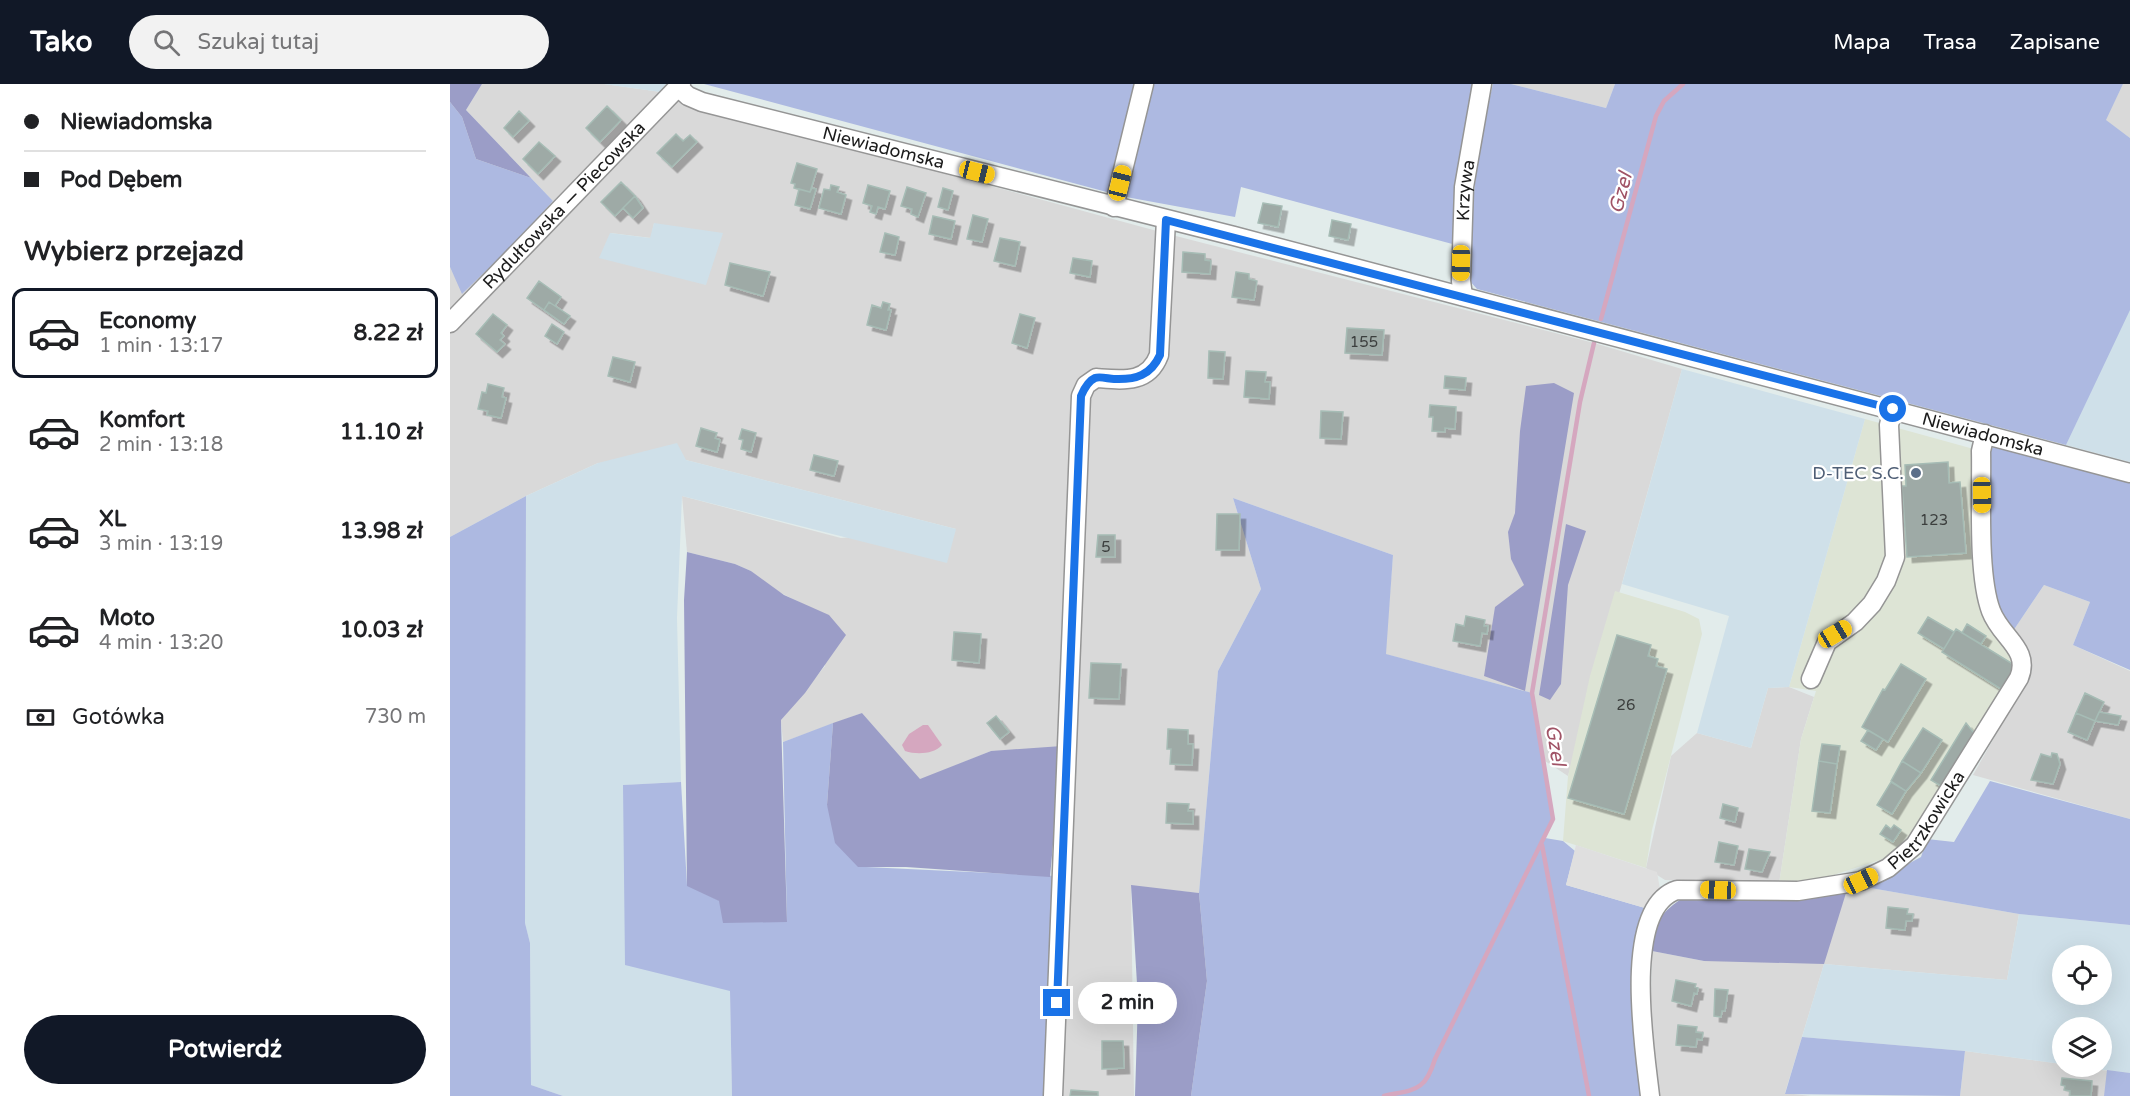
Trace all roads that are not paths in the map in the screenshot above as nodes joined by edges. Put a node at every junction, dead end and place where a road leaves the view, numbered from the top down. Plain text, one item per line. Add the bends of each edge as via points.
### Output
1 (1144, 84) edge
2 (1482, 84) edge
3 (680, 86) edge
4 (1114, 207) junction
5 (1166, 220) junction
6 (1463, 296) junction
7 (450, 323) edge
8 (1893, 409) junction
9 (1985, 434) junction
10 (2130, 473) edge
11 (1811, 679) dead end
12 (1053, 1096) edge
13 (1650, 1096) edge

1 - 4 street
2 - 6 street, Krzywa via 1464,187
3 - 4 street, Niewiadomska via 688,96 702,102
3 - 7 street, Rydułtowska — Piecowska
4 - 5 street, Niewiadomska
5 - 6 street, Niewiadomska
5 - 12 street via 1160,355 1154,368 1143,375 1117,380 1096,378 1086,385 1081,396
6 - 8 street, Niewiadomska
8 - 9 street, Niewiadomska
8 - 11 street via 1889,426 1895,557 1892,567 1872,604 1827,642
9 - 10 street, Niewiadomska
9 - 13 street, Pietrzkowicka via 1981,451 1984,582 1995,620 2024,661 2019,678 1915,845 1888,868 1861,881 1833,886 1757,892 1677,890 1659,901 1649,917 1643,949 1640,1004

